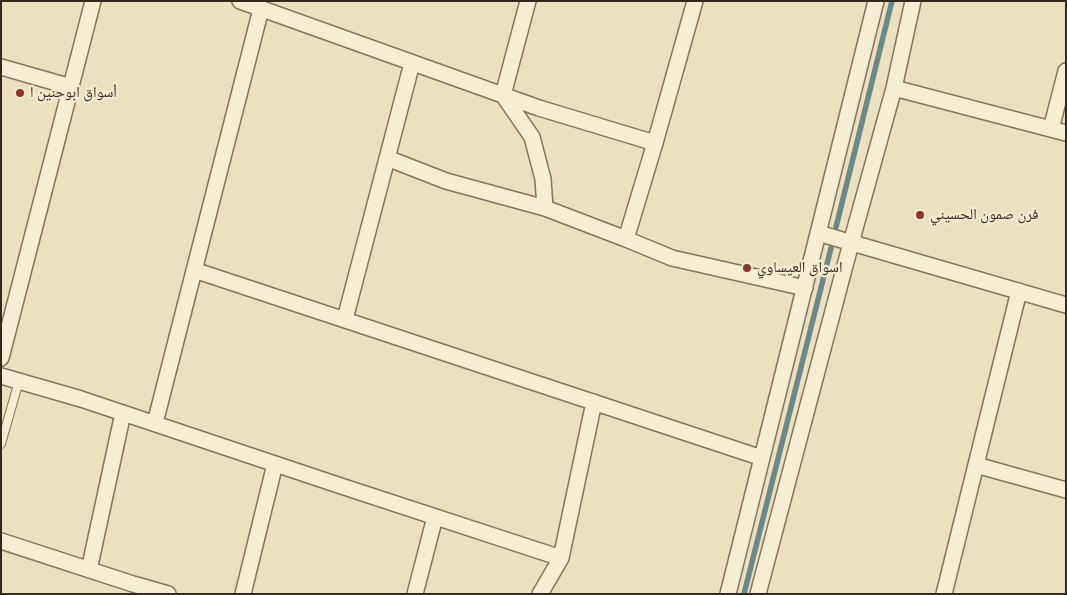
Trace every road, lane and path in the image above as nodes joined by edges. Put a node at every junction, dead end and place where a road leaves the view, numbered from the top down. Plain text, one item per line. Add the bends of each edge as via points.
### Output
1 (93, 1) edge
2 (240, 1) edge
3 (528, 1) edge
4 (696, 1) edge
5 (876, 1) edge
6 (914, 1) edge
7 (261, 8) junction
8 (412, 63) junction
9 (1, 67) edge
10 (1066, 71) edge
11 (71, 87) junction
12 (894, 88) junction
13 (503, 96) junction
14 (1051, 129) junction
15 (1066, 133) edge
16 (655, 143) junction
17 (387, 158) junction
18 (545, 208) junction
19 (818, 233) junction
20 (626, 238) junction
21 (851, 243) junction
22 (194, 270) junction
23 (804, 288) junction
24 (1019, 291) junction
25 (1066, 305) edge
26 (344, 319) junction
27 (1, 358) edge
28 (1, 376) edge
29 (19, 381) junction
30 (594, 402) junction
31 (124, 413) junction
32 (155, 424) junction
33 (1, 444) edge
34 (762, 458) junction
35 (275, 464) junction
36 (976, 465) junction
37 (1066, 490) edge
38 (435, 517) junction
39 (1, 541) edge
40 (561, 558) junction
41 (89, 570) junction
42 (168, 594) edge
43 (243, 594) edge
44 (415, 594) edge
45 (540, 594) edge
46 (728, 594) edge
47 (758, 594) edge
48 (944, 594) edge

1 - 11 street
2 - 7 street
3 - 13 street
4 - 16 street
5 - 19 street
6 - 12 street
7 - 8 street
7 - 22 street
8 - 13 street
8 - 17 street
9 - 11 street
10 - 14 street
11 - 27 street
12 - 14 street
12 - 21 street
13 - 16 street
13 - 18 street via 532,137 543,178
14 - 15 street
16 - 20 street
17 - 18 street via 446,181
17 - 26 street
18 - 20 street
19 - 21 street
19 - 23 street
20 - 23 street via 672,258
21 - 24 street
21 - 47 street
22 - 26 street
22 - 32 street
23 - 34 street
24 - 25 street
24 - 36 street
26 - 30 street
28 - 29 street
29 - 31 street
29 - 33 lane
30 - 34 street
30 - 40 street
31 - 32 street
31 - 41 street
32 - 35 street
34 - 46 street
35 - 38 street
35 - 43 street
36 - 37 street
36 - 48 street
38 - 40 street
38 - 44 street
39 - 41 street
40 - 45 street
41 - 42 street

